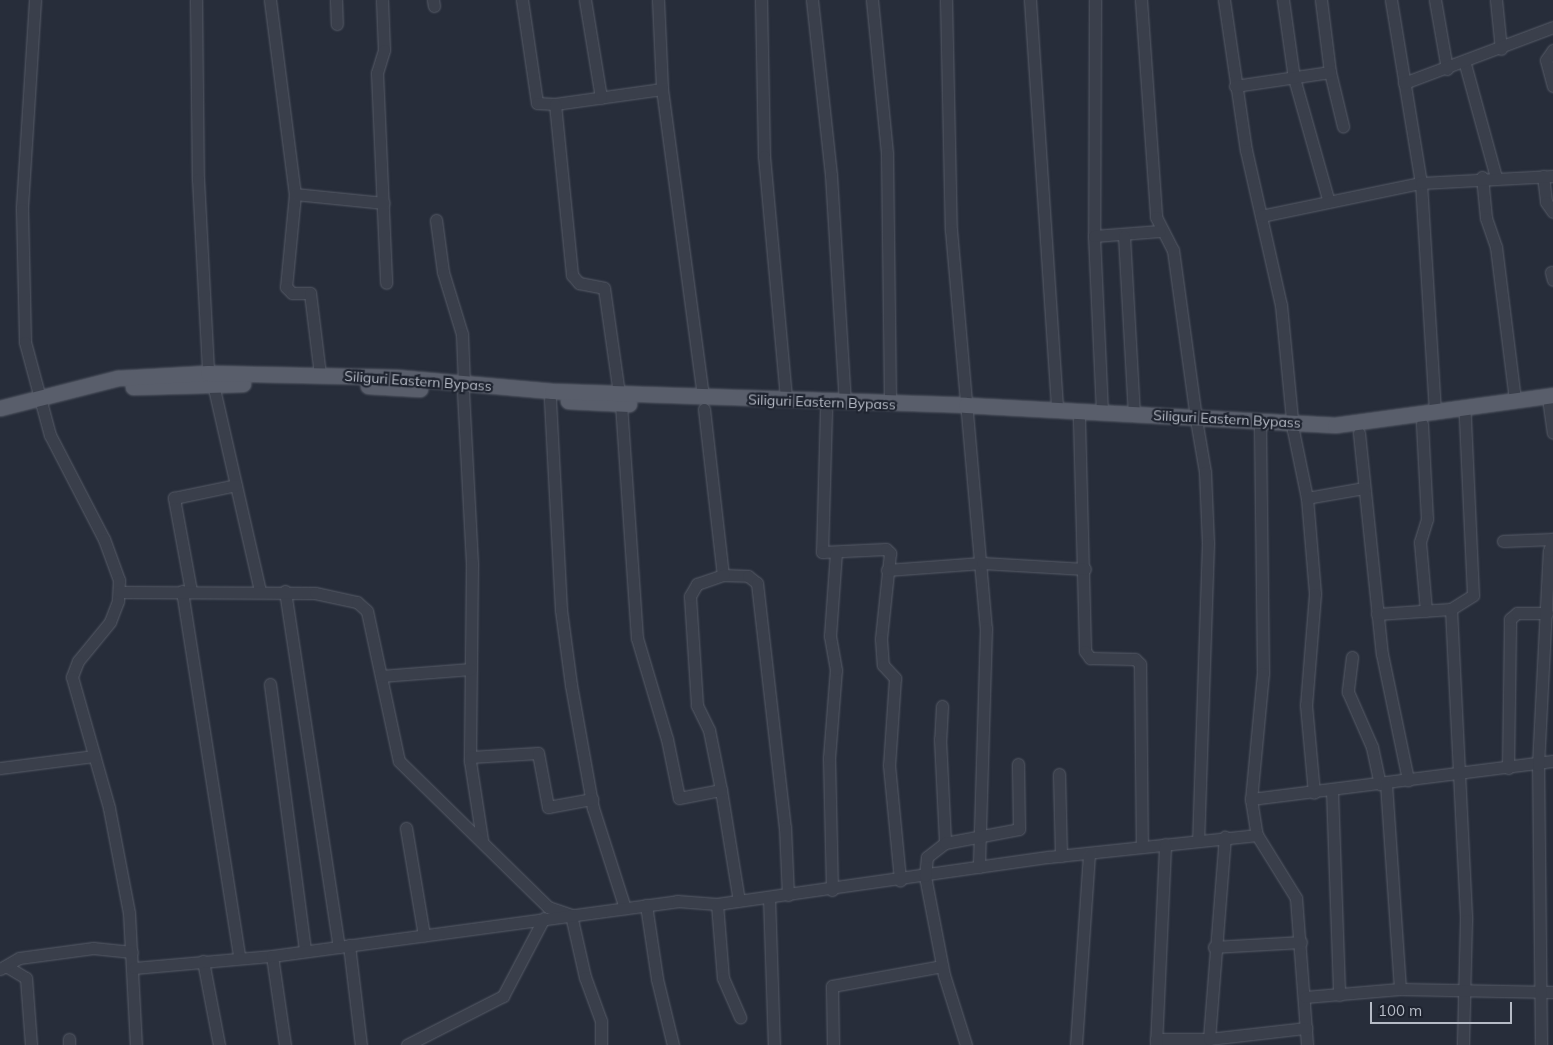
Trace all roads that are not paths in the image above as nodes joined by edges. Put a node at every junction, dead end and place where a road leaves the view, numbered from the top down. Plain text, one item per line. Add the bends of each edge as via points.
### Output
1 (35, 0) edge
2 (196, 0) edge
3 (270, 0) edge
4 (336, 0) edge
5 (382, 0) edge
6 (522, 0) edge
7 (585, 0) edge
8 (658, 0) edge
9 (761, 0) edge
10 (812, 0) edge
11 (872, 0) edge
12 (946, 0) edge
13 (1030, 0) edge
14 (1095, 0) edge
15 (1141, 0) edge
16 (1224, 0) edge
17 (1283, 0) edge
18 (1321, 0) edge
19 (1391, 0) edge
20 (1435, 0) edge
21 (1496, 0) edge
22 (338, 24) dead end
23 (1553, 27) edge
24 (1501, 49) junction
25 (1553, 50) edge
26 (1465, 64) junction
27 (1447, 69) junction
28 (1330, 72) junction
29 (1294, 78) junction
30 (1404, 83) junction
31 (1235, 86) junction
32 (1553, 86) edge
33 (662, 89) junction
34 (601, 98) junction
35 (555, 104) junction
36 (1343, 126) dead end
37 (1548, 176) edge
38 (1482, 177) junction
39 (1496, 177) junction
40 (1421, 183) junction
41 (295, 194) junction
42 (1328, 199) junction
43 (384, 203) junction
44 (1553, 212) edge
45 (1261, 216) junction
46 (436, 220) dead end
47 (1160, 231) junction
48 (1094, 236) junction
49 (1124, 236) junction
50 (386, 283) dead end
51 (320, 375) junction
52 (211, 378) junction
53 (463, 388) junction
54 (620, 398) junction
55 (550, 400) junction
56 (786, 400) junction
57 (1515, 400) junction
58 (40, 401) junction
59 (845, 402) junction
60 (1552, 402) edge
61 (704, 404) junction
62 (890, 404) junction
63 (0, 408) edge
64 (966, 410) junction
65 (1058, 410) junction
66 (826, 411) junction
67 (1435, 412) junction
68 (1102, 413) junction
69 (1134, 414) junction
70 (1465, 416) junction
71 (1080, 420) junction
72 (1197, 421) junction
73 (1422, 424) junction
74 (1292, 426) junction
75 (1260, 428) junction
76 (1359, 433) junction
77 (1553, 433) edge
78 (236, 485) junction
79 (1364, 488) junction
80 (1307, 498) junction
81 (1553, 539) edge
82 (1502, 541) dead end
83 (836, 553) junction
84 (982, 563) junction
85 (1085, 569) junction
86 (887, 570) junction
87 (723, 575) junction
88 (1551, 578) edge
89 (187, 591) junction
90 (260, 591) junction
91 (285, 591) junction
92 (119, 592) junction
93 (1451, 610) junction
94 (1426, 611) junction
95 (1547, 613) junction
96 (1377, 614) junction
97 (1352, 657) dead end
98 (471, 669) junction
99 (381, 676) junction
100 (270, 684) dead end
101 (942, 706) dead end
102 (94, 756) junction
103 (470, 757) junction
104 (1553, 761) edge
105 (1018, 764) dead end
106 (1538, 764) junction
107 (0, 768) edge
108 (1508, 768) junction
109 (1457, 772) junction
110 (1059, 774) dead end
111 (1408, 780) junction
112 (1383, 784) junction
113 (721, 790) junction
114 (1332, 790) junction
115 (1314, 792) junction
116 (592, 799) junction
117 (1251, 799) junction
118 (406, 828) dead end
119 (1257, 835) junction
120 (1225, 837) junction
121 (980, 838) junction
122 (482, 839) junction
123 (1198, 840) junction
124 (945, 843) junction
125 (1165, 844) junction
126 (1142, 846) junction
127 (1089, 852) junction
128 (1061, 856) junction
129 (979, 867) junction
130 (926, 876) junction
131 (900, 880) junction
132 (832, 890) junction
133 (788, 895) junction
134 (769, 898) junction
135 (739, 901) junction
136 (717, 904) junction
137 (646, 905) junction
138 (625, 908) junction
139 (571, 915) junction
140 (544, 918) junction
141 (424, 935) junction
142 (1301, 942) junction
143 (344, 946) junction
144 (1214, 947) junction
145 (305, 951) junction
146 (132, 952) junction
147 (272, 956) junction
148 (239, 957) junction
149 (203, 961) junction
150 (942, 966) junction
151 (3, 967) edge
152 (134, 968) junction
153 (1465, 987) junction
154 (1400, 989) junction
155 (1541, 992) junction
156 (1553, 992) edge
157 (1339, 995) junction
158 (1304, 997) junction
159 (740, 1017) dead end
160 (1306, 1028) junction
161 (1209, 1039) junction
162 (1156, 1042) edge
163 (31, 1045) edge
164 (136, 1045) edge
165 (219, 1045) edge
166 (286, 1045) edge
167 (361, 1045) edge
168 (407, 1045) edge
169 (601, 1045) edge
170 (673, 1045) edge
171 (774, 1045) edge
172 (834, 1045) edge
173 (966, 1045) edge
174 (1076, 1045) edge
175 (1307, 1045) edge
176 (1463, 1045) edge
177 (1541, 1045) edge

1 - 58 street via 22,209 23,307 27,356
2 - 52 street via 198,179
3 - 41 street
4 - 22 street
5 - 43 street via 384,50 377,73
6 - 35 street via 535,99
7 - 34 street
8 - 33 street
9 - 56 street via 764,156
10 - 59 street via 830,175
11 - 62 street via 887,154
12 - 64 street via 951,230
13 - 65 street
14 - 48 street
15 - 47 street
16 - 31 street
17 - 29 street
18 - 28 street
19 - 30 street
20 - 27 street
21 - 24 street
23 - 24 street
24 - 26 street
25 - 32 street via 1546,60
26 - 27 street
26 - 39 street
27 - 30 street
28 - 29 street
28 - 36 street
29 - 31 street
29 - 42 street
30 - 40 street
31 - 45 street
33 - 34 street
33 - 61 street via 677,178
34 - 35 street
35 - 54 street via 572,275 579,284 604,288
37 - 39 street
37 - 44 street via 1546,202
38 - 39 street
38 - 40 street
38 - 57 street via 1486,218 1496,247
40 - 42 street
40 - 67 street
41 - 43 street
41 - 51 street via 286,287 292,294 310,294
42 - 45 street
43 - 50 street
45 - 74 street via 1281,305
46 - 53 street via 442,272 462,334
47 - 49 street
47 - 72 street via 1173,250
48 - 49 street
48 - 68 street
49 - 69 street
51 - 52 main road, Siliguri Eastern Bypass
51 - 53 main road, Siliguri Eastern Bypass
52 - 53 main road, Siliguri Eastern Bypass
52 - 58 main road, Siliguri Eastern Bypass via 92,388
52 - 78 street
53 - 54 main road, Siliguri Eastern Bypass
53 - 55 main road, Siliguri Eastern Bypass
53 - 98 street via 472,564
54 - 55 main road, Siliguri Eastern Bypass
54 - 61 main road, Siliguri Eastern Bypass
54 - 113 street via 636,638 667,739 679,798
55 - 116 street via 561,610
56 - 59 main road, Siliguri Eastern Bypass
56 - 61 main road, Siliguri Eastern Bypass
57 - 60 main road, Siliguri Eastern Bypass
57 - 67 main road, Siliguri Eastern Bypass
58 - 63 main road, Siliguri Eastern Bypass
58 - 92 street via 50,435 117,568
59 - 62 main road, Siliguri Eastern Bypass
60 - 70 main road, Siliguri Eastern Bypass
60 - 77 street
61 - 66 main road, Siliguri Eastern Bypass
61 - 87 street
62 - 64 main road, Siliguri Eastern Bypass
64 - 65 main road, Siliguri Eastern Bypass
64 - 66 main road, Siliguri Eastern Bypass
64 - 71 main road, Siliguri Eastern Bypass
64 - 84 street
65 - 68 main road, Siliguri Eastern Bypass
66 - 83 street via 821,548 826,554
67 - 74 main road, Siliguri Eastern Bypass via 1357,425
68 - 69 main road, Siliguri Eastern Bypass
69 - 72 main road, Siliguri Eastern Bypass
70 - 73 main road, Siliguri Eastern Bypass
70 - 93 street via 1475,590 1470,599
71 - 72 main road, Siliguri Eastern Bypass
71 - 85 street
72 - 74 main road, Siliguri Eastern Bypass
72 - 75 main road, Siliguri Eastern Bypass
72 - 123 street via 1205,472 1208,544
73 - 76 main road, Siliguri Eastern Bypass
73 - 94 street via 1427,519 1420,542
74 - 75 main road, Siliguri Eastern Bypass
74 - 76 main road, Siliguri Eastern Bypass
74 - 80 street
75 - 117 street via 1263,673
76 - 79 street
78 - 89 street via 174,498
78 - 90 street
79 - 80 street
79 - 96 street
80 - 115 street via 1315,594 1306,705
81 - 82 street
81 - 88 street
83 - 86 street via 888,549
83 - 132 street via 830,636 836,670 829,758
84 - 85 street
84 - 86 street
84 - 121 street via 986,628
85 - 126 street via 1085,654 1140,664
86 - 131 street via 881,647 883,665 896,678 889,765
87 - 113 street via 697,584 690,596 697,705 709,730
87 - 133 street via 748,576 757,583 785,827
88 - 95 street
89 - 90 street
89 - 92 street
89 - 148 street
90 - 91 street
91 - 99 street via 357,602 367,611
91 - 143 street
92 - 102 street via 110,622 78,661 72,676
93 - 94 street
93 - 109 street
94 - 96 street
95 - 106 street
95 - 108 street via 1517,613 1510,619
96 - 111 street
97 - 112 street via 1348,692 1372,747
98 - 99 street
98 - 103 street
99 - 122 street via 399,761
100 - 145 street
101 - 124 street via 940,739
102 - 107 street
102 - 146 street via 127,904
103 - 116 street via 538,753 548,807
103 - 122 street
104 - 106 street
105 - 121 street via 1019,829
106 - 108 street
106 - 155 street
108 - 109 street
109 - 111 street
109 - 153 street
110 - 128 street
111 - 112 street
112 - 114 street
112 - 154 street
113 - 135 street
114 - 115 street
114 - 157 street
115 - 117 street
116 - 138 street
117 - 119 street
118 - 141 street
119 - 120 street
119 - 142 street via 1296,898
120 - 123 street
120 - 144 street
121 - 124 street
121 - 129 street
122 - 139 street via 548,907
123 - 125 street
124 - 130 street via 927,857
125 - 126 street
125 - 162 street
126 - 127 street
127 - 128 street
127 - 174 street
128 - 129 street
129 - 130 street
130 - 131 street
130 - 150 street
131 - 132 street
132 - 133 street
133 - 134 street
134 - 135 street
134 - 171 street
135 - 136 street
136 - 137 street via 677,900
136 - 159 street via 723,978
137 - 138 street
137 - 170 street via 657,979
138 - 139 street
139 - 140 street
139 - 169 street via 583,972 601,1021
140 - 141 street
140 - 168 street via 503,996
141 - 143 street
142 - 144 street
142 - 158 street
143 - 145 street
143 - 167 street
144 - 161 street
145 - 147 street
146 - 151 street via 93,948 19,958
146 - 152 street
147 - 148 street
147 - 166 street
148 - 149 street
149 - 152 street
149 - 165 street
150 - 172 street via 832,986
150 - 173 street
151 - 163 street via 26,978
152 - 164 street
153 - 154 street
153 - 155 street
153 - 176 street
154 - 157 street
155 - 156 street
155 - 177 street
157 - 158 street
158 - 160 street
160 - 161 street
160 - 175 street
161 - 162 street

